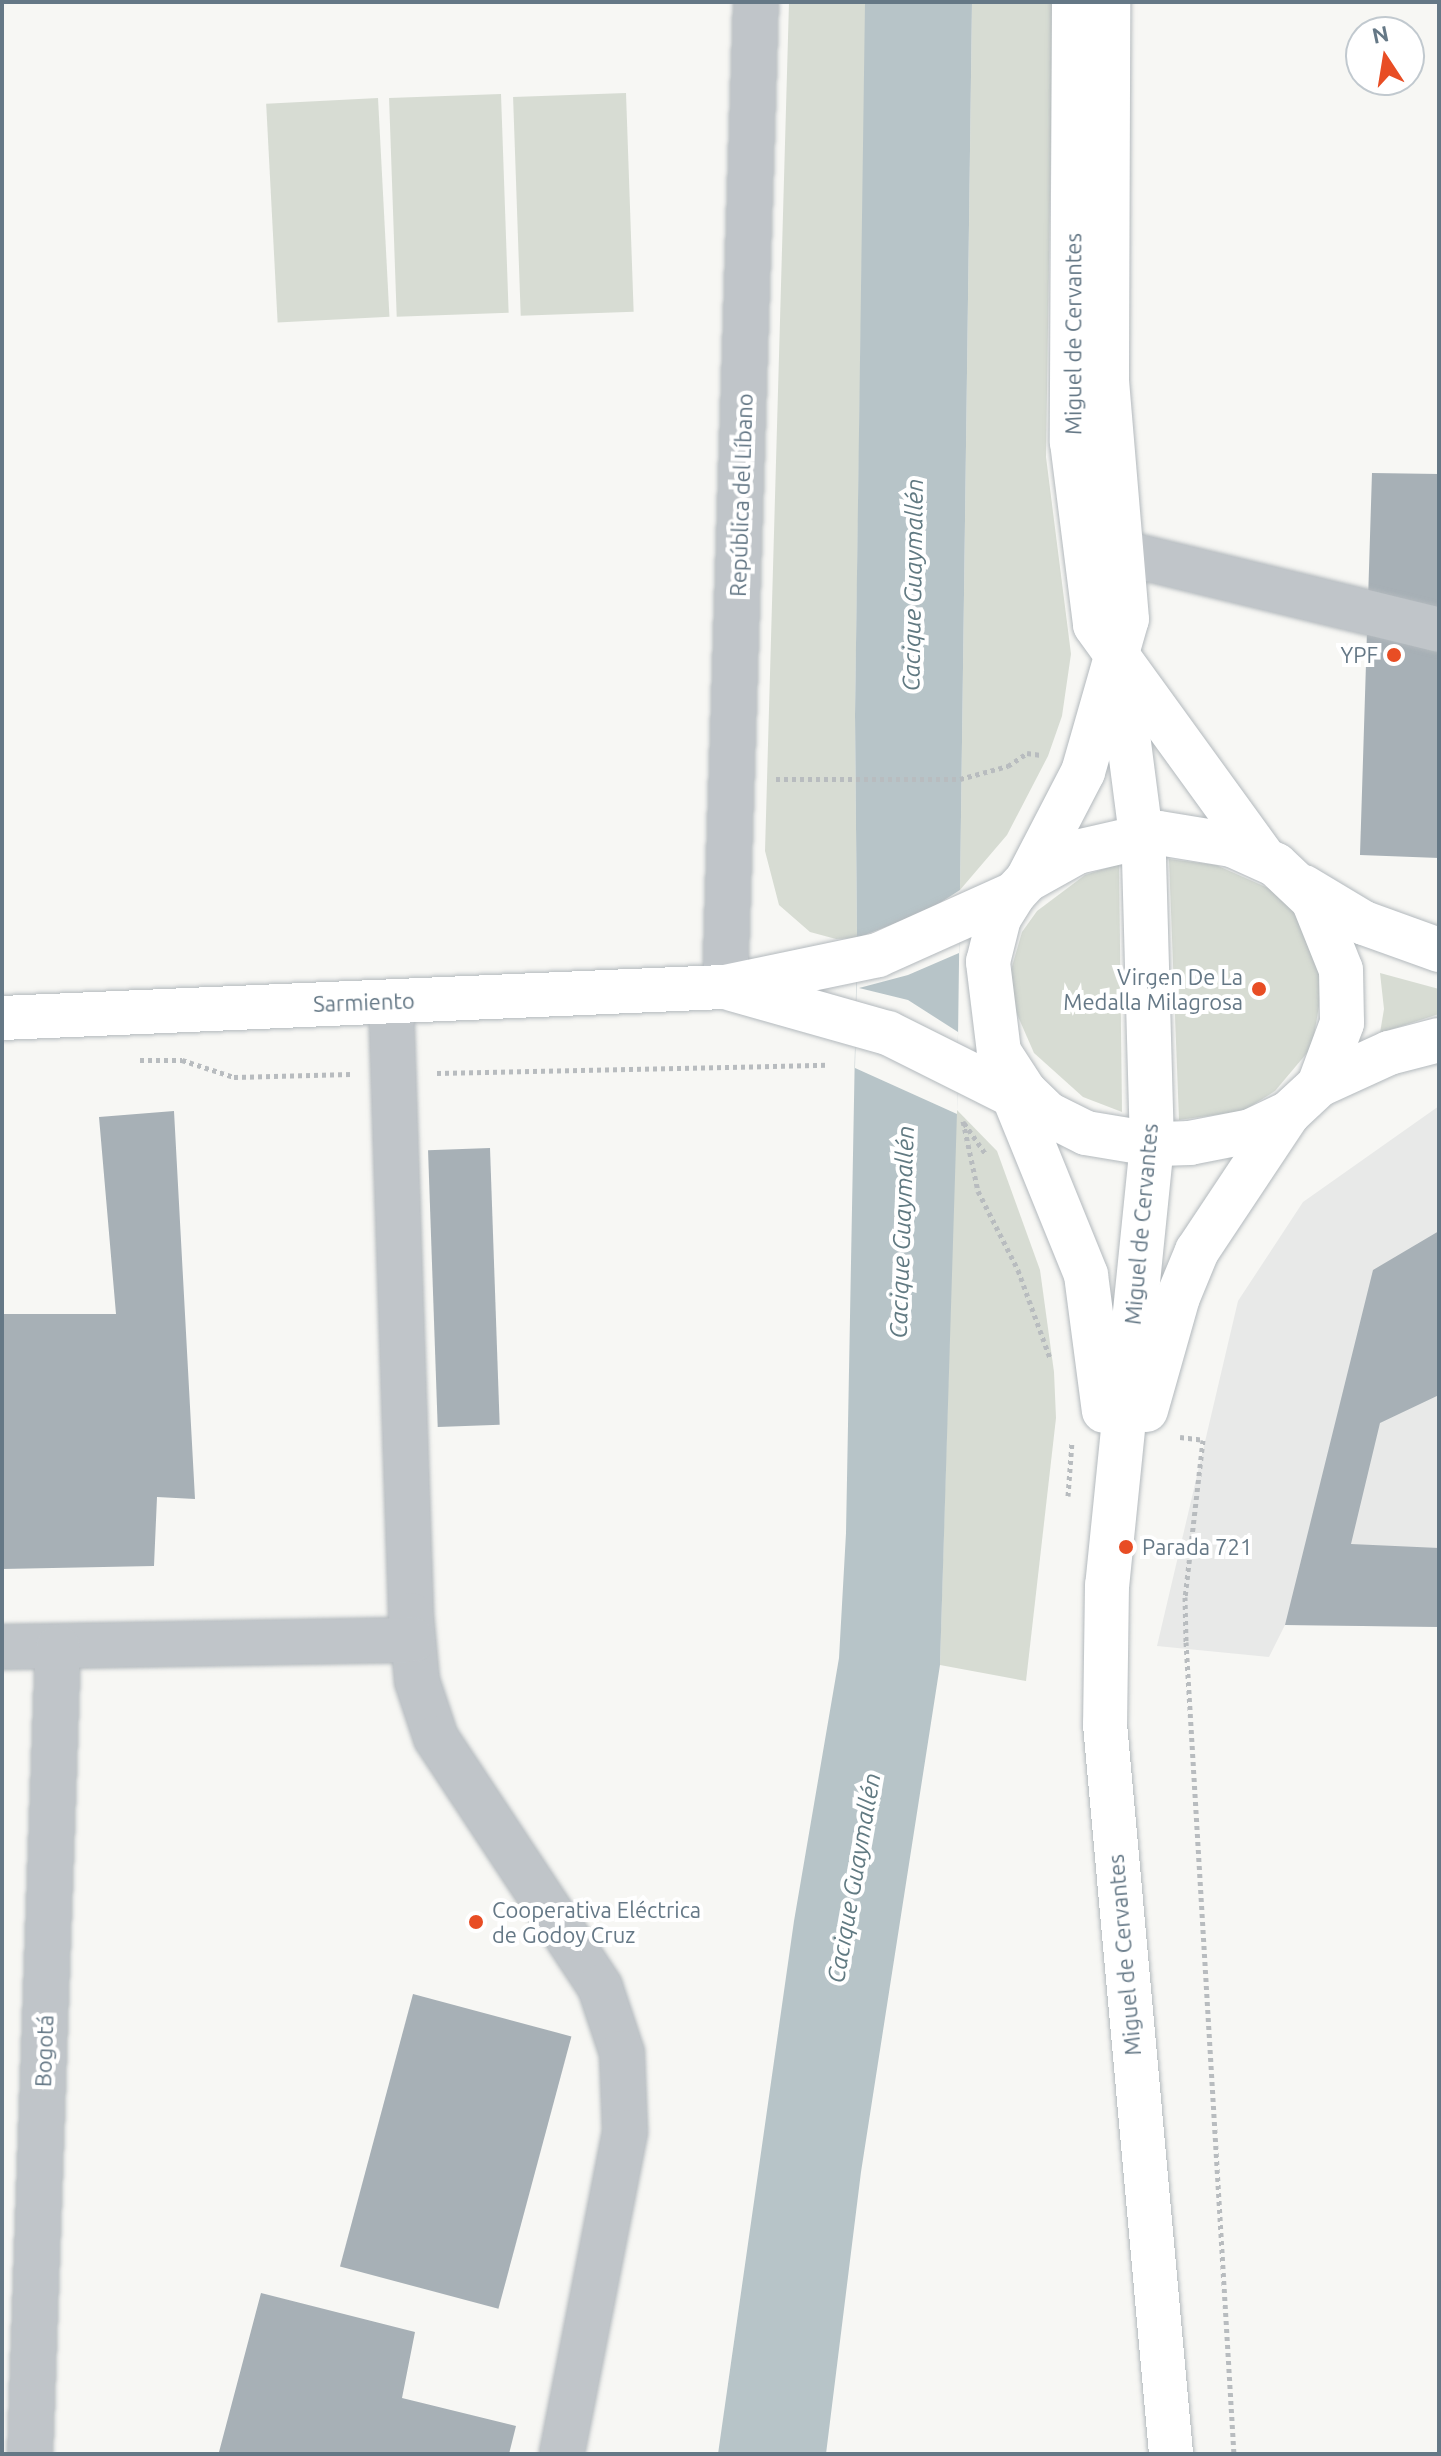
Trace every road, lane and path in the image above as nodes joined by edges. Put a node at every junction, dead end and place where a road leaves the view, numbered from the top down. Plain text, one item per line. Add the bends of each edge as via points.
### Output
1 (756, 2) edge
2 (1074, 2) edge
3 (1108, 2) edge
4 (1120, 552) junction
5 (1439, 630) edge
6 (1118, 658) junction
7 (1083, 772) junction
8 (776, 779) dead end
9 (1141, 835) junction
10 (1261, 854) junction
11 (1297, 882) junction
12 (1020, 887) junction
13 (1439, 950) edge
14 (725, 987) junction
15 (391, 1001) junction
16 (2, 1018) edge
17 (1439, 1040) edge
18 (139, 1060) dead end
19 (838, 1064) dead end
20 (394, 1073) junction
21 (969, 1083) junction
22 (1304, 1099) junction
23 (1030, 1114) junction
24 (962, 1120) junction
25 (1152, 1144) junction
26 (995, 1167) dead end
27 (1054, 1372) dead end
28 (1109, 1433) junction
29 (1067, 1503) dead end
30 (413, 1640) junction
31 (2, 1647) edge
32 (58, 1647) junction
33 (30, 2454) edge
34 (562, 2454) edge
35 (1171, 2454) edge
36 (1234, 2454) edge

1 - 14 street, República del Líbano
2 - 6 main road, Miguel de Cervantes via 1072,442 1095,625
3 - 4 main road, Miguel de Cervantes via 1107,379
4 - 5 street
4 - 6 main road, Miguel de Cervantes via 1127,619
6 - 7 main road, Miguel de Cervantes
6 - 9 main road, Miguel de Cervantes
6 - 10 main road, Miguel de Cervantes
7 - 8 path via 1027,753 1008,766 960,779
7 - 12 main road, Miguel de Cervantes
9 - 10 main road via 1183,835
9 - 12 main road via 1077,852
9 - 25 main road, Miguel de Cervantes
10 - 11 main road
11 - 13 main road via 1364,923
11 - 22 main road, Miguel de Cervantes via 1324,918 1341,970 1342,1023
12 - 14 main road, Sarmiento via 959,921 857,960
12 - 21 main road, Miguel de Cervantes via 999,918
14 - 15 main road, Sarmiento
14 - 21 main road, Sarmiento via 856,1024
15 - 16 main road, Sarmiento
15 - 20 street
17 - 22 main road via 1389,1053
18 - 20 path via 182,1060 234,1077
19 - 20 path
20 - 30 street
21 - 23 main road
21 - 24 path
22 - 25 main road via 1222,1138
22 - 28 main road, Miguel de Cervantes via 1228,1200
23 - 25 main road via 1086,1133
23 - 28 main road, Miguel de Cervantes via 1086,1275
24 - 26 path
24 - 27 path via 978,1191 1018,1270
25 - 28 main road, Miguel de Cervantes
28 - 29 path
28 - 35 main road, Miguel de Cervantes via 1105,1724
28 - 36 path via 1203,1440 1185,1612
30 - 32 street
30 - 34 street via 417,1681 436,1738 600,1987 622,2053 625,2132
31 - 32 street
32 - 33 street, Bogotá

